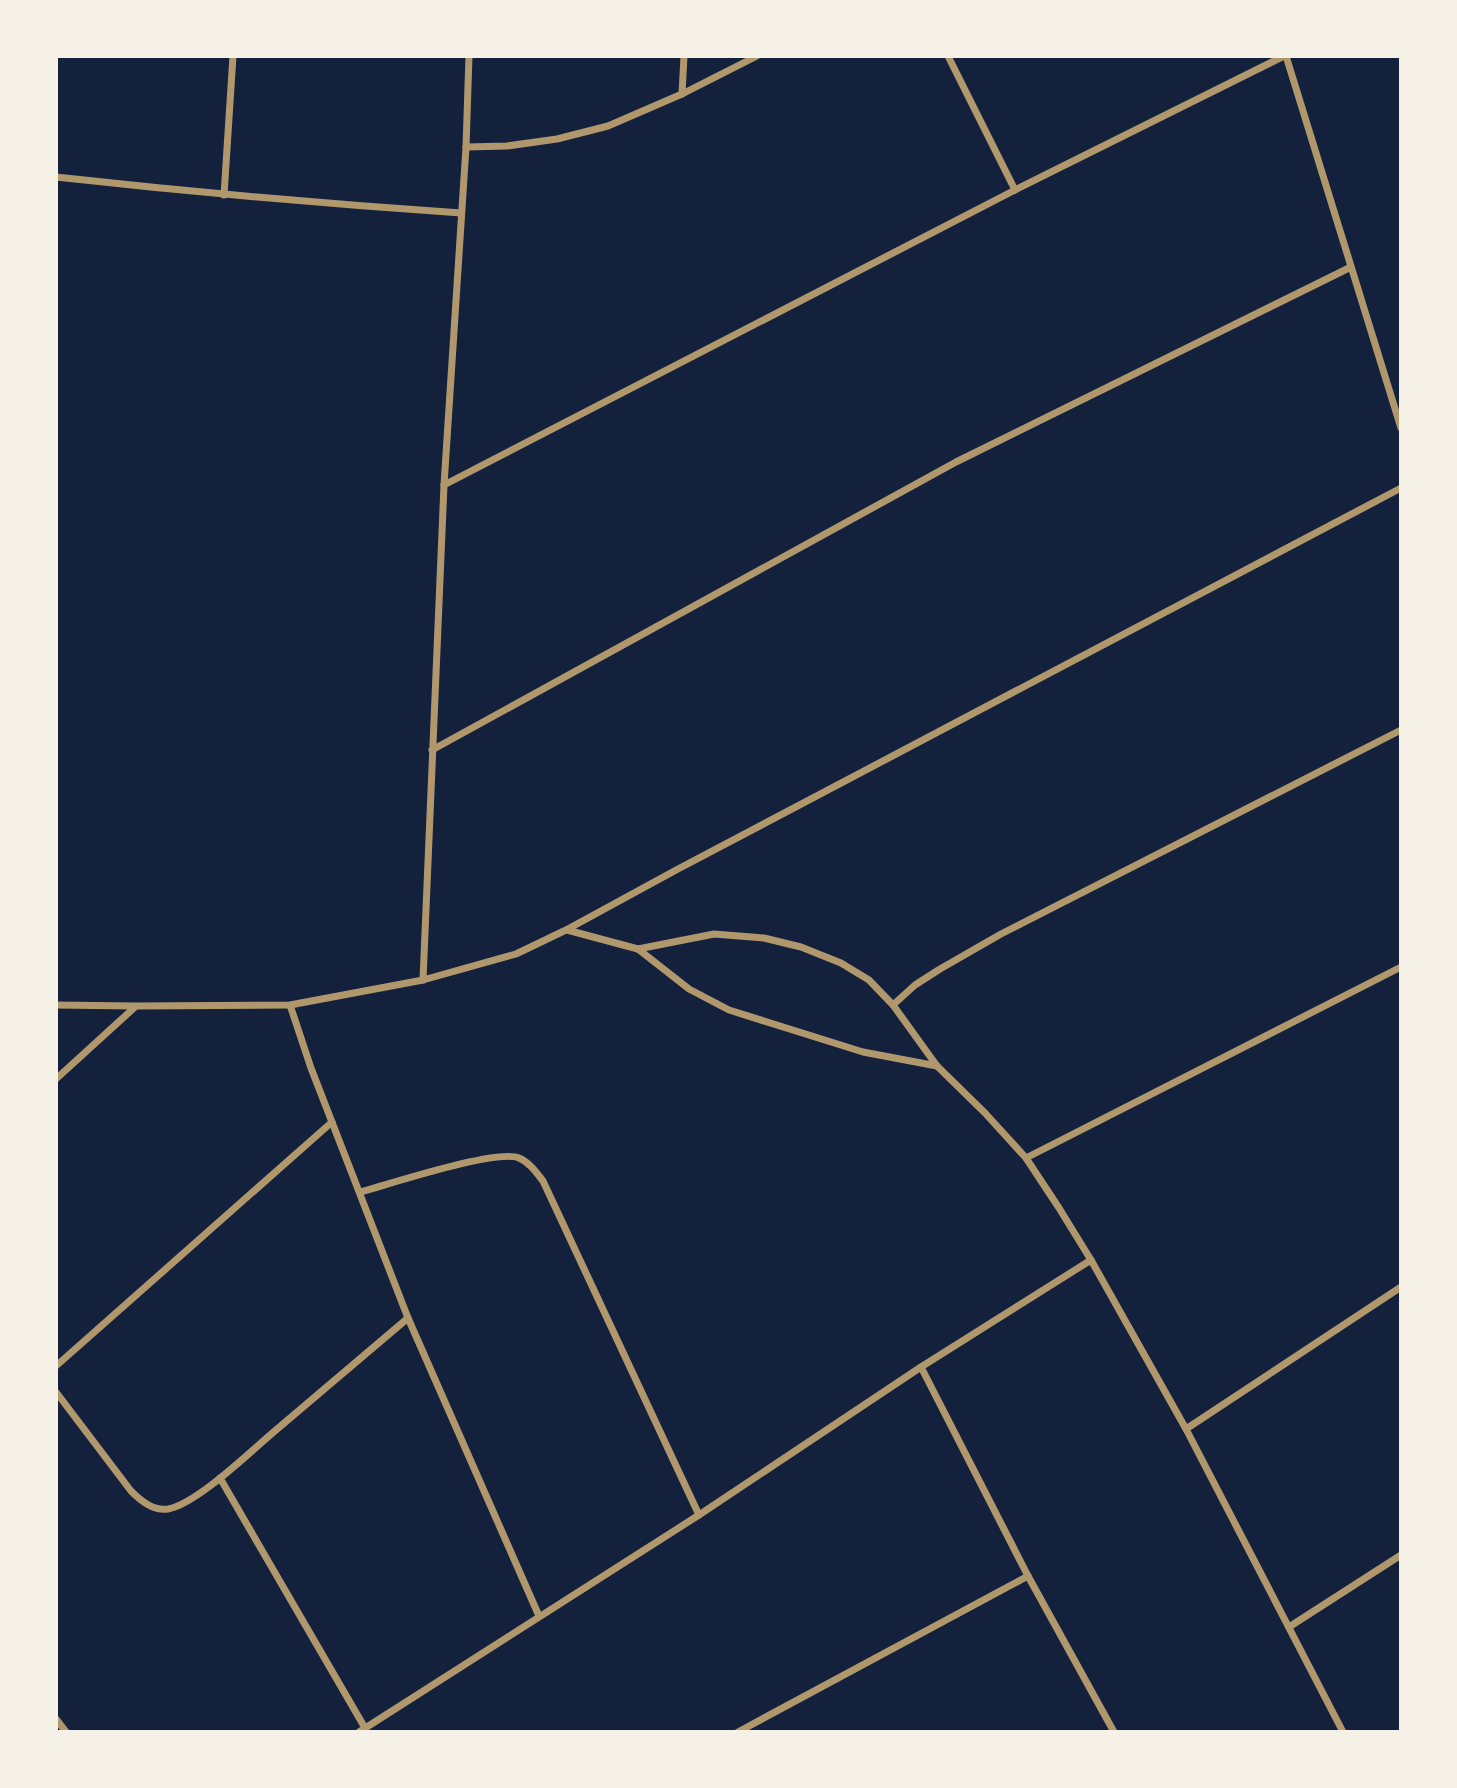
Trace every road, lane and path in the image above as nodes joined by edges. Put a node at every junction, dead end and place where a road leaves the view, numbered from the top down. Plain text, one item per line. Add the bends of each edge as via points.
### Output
1 (233, 56) edge
2 (469, 56) edge
3 (684, 56) edge
4 (757, 56) edge
5 (948, 56) edge
6 (1285, 56) edge
7 (682, 94) junction
8 (466, 147) junction
9 (56, 177) edge
10 (1015, 190) junction
11 (224, 195) junction
12 (461, 213) junction
13 (1351, 267) junction
14 (1401, 428) edge
15 (444, 485) junction
16 (1401, 488) edge
17 (1401, 730) edge
18 (432, 750) junction
19 (566, 930) junction
20 (638, 949) junction
21 (1401, 967) edge
22 (423, 980) junction
23 (56, 1005) edge
24 (290, 1005) junction
25 (893, 1005) junction
26 (135, 1006) junction
27 (937, 1066) junction
28 (56, 1080) edge
29 (332, 1122) junction
30 (1026, 1158) junction
31 (360, 1192) junction
32 (1091, 1261) junction
33 (1401, 1287) edge
34 (408, 1318) junction
35 (56, 1366) edge
36 (921, 1367) junction
37 (56, 1392) edge
38 (1186, 1429) junction
39 (220, 1478) junction
40 (699, 1515) junction
41 (1401, 1555) edge
42 (1028, 1576) junction
43 (539, 1616) junction
44 (1289, 1627) junction
45 (56, 1718) edge
46 (362, 1730) edge
47 (66, 1732) edge
48 (738, 1732) edge
49 (1114, 1732) edge
50 (1343, 1732) edge

1 - 11 street
2 - 8 street
3 - 7 street
4 - 7 street
5 - 10 street
6 - 10 street
6 - 13 street
7 - 8 street via 608,126 557,139
8 - 12 street
9 - 11 street
10 - 15 street
11 - 12 street
12 - 15 street
13 - 14 street
13 - 18 street via 956,462
15 - 18 street
16 - 19 street
17 - 25 street via 1002,934 915,985
18 - 22 street
19 - 20 street
19 - 22 street via 516,954
20 - 25 street via 714,934 764,938 841,963 869,980
20 - 27 street via 689,989 729,1010 863,1052
21 - 30 street
22 - 24 street
23 - 26 street
24 - 26 street
24 - 29 street
25 - 27 street
26 - 28 street
27 - 30 street
29 - 31 street
29 - 35 street
30 - 32 street
31 - 34 street
31 - 40 street via 502,1156 518,1157 532,1167 543,1181
32 - 36 street
32 - 38 street
33 - 38 street
34 - 39 street
34 - 43 street
36 - 40 street
36 - 42 street
37 - 39 street via 131,1491 150,1507 184,1504
38 - 44 street
39 - 46 street
40 - 43 street
41 - 44 street
42 - 48 street
42 - 49 street
43 - 46 street
44 - 50 street
45 - 47 street

